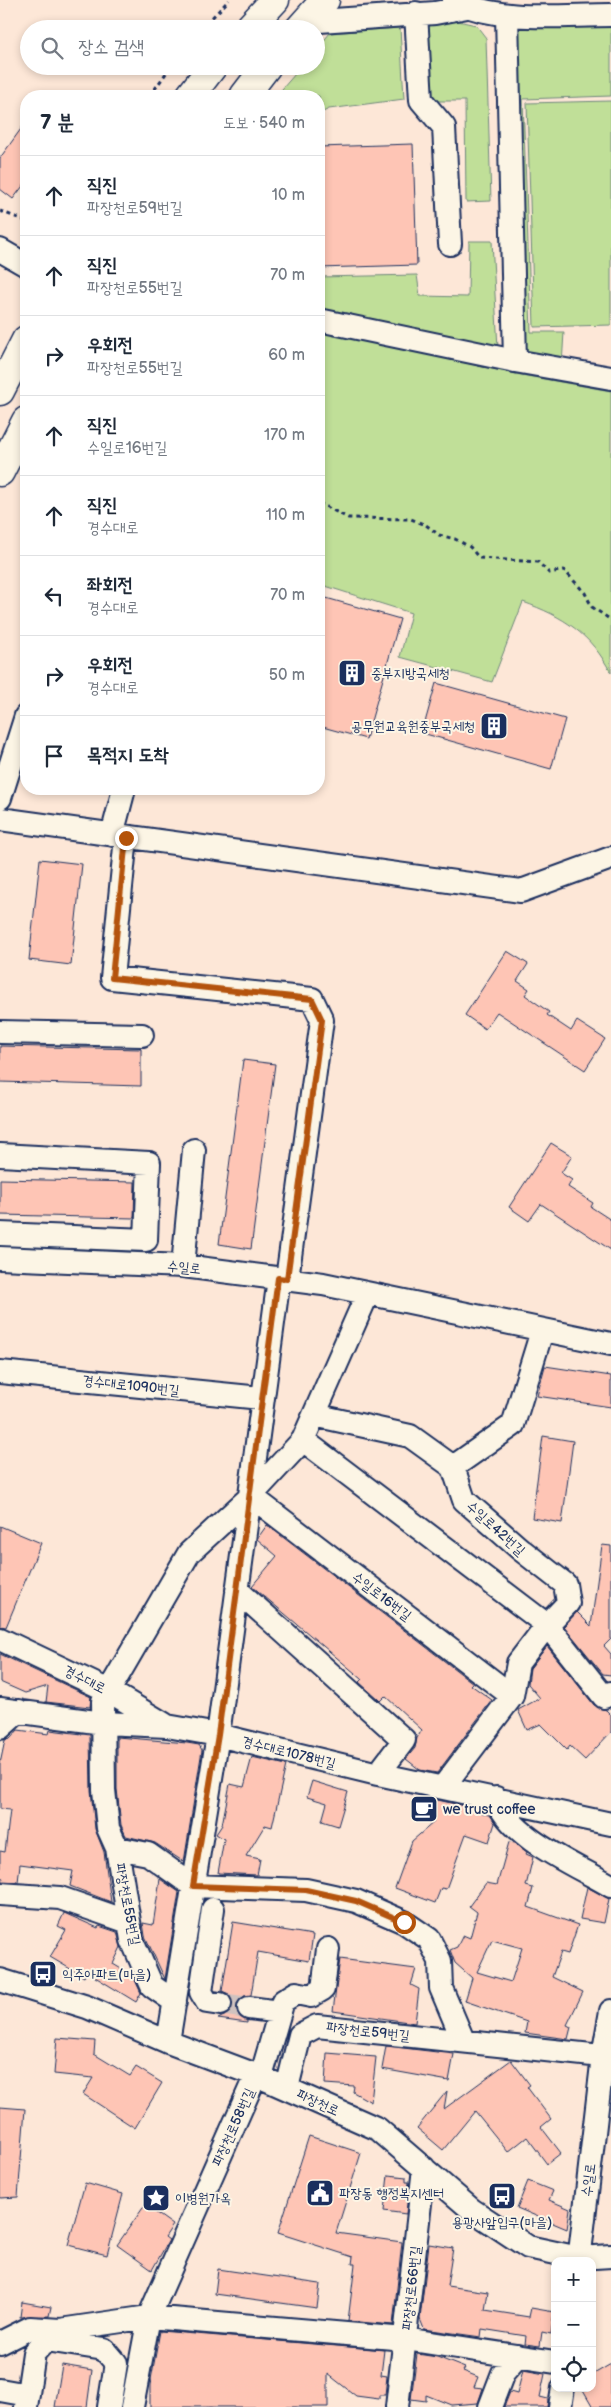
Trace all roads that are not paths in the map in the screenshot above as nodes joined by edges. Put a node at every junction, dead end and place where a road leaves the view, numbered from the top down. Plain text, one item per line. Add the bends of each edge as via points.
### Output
1 (275, 0) edge
2 (325, 0) edge
3 (587, 0) edge
4 (461, 2) edge
5 (416, 13) junction
6 (507, 15) junction
7 (568, 15) junction
8 (611, 15) edge
9 (256, 20) edge
10 (307, 20) edge
11 (325, 23) edge
12 (206, 75) edge
13 (260, 75) edge
14 (195, 90) edge
15 (249, 90) edge
16 (450, 244) dead end
17 (0, 250) edge
18 (20, 262) edge
19 (325, 321) edge
20 (20, 352) edge
21 (514, 361) junction
22 (611, 378) edge
23 (0, 391) edge
24 (20, 433) edge
25 (0, 472) edge
26 (20, 735) edge
27 (123, 795) edge
28 (0, 798) edge
29 (0, 819) edge
30 (119, 836) junction
31 (611, 858) edge
32 (0, 1032) edge
33 (142, 1035) dead end
34 (194, 1150) dead end
35 (0, 1155) edge
36 (0, 1234) edge
37 (0, 1258) edge
38 (184, 1266) junction
39 (283, 1279) junction
40 (367, 1295) junction
41 (542, 1331) junction
42 (611, 1344) edge
43 (0, 1372) edge
44 (261, 1398) junction
45 (314, 1415) junction
46 (303, 1440) junction
47 (453, 1466) junction
48 (251, 1496) junction
49 (237, 1590) junction
50 (547, 1625) junction
51 (0, 1639) edge
52 (109, 1691) junction
53 (611, 1693) edge
54 (512, 1696) junction
55 (10, 1710) edge
56 (103, 1723) junction
57 (167, 1726) junction
58 (0, 1728) edge
59 (218, 1735) junction
60 (378, 1774) junction
61 (443, 1787) junction
62 (496, 1798) junction
63 (611, 1824) edge
64 (117, 1848) junction
65 (193, 1886) junction
66 (611, 1886) edge
67 (0, 1894) edge
68 (213, 1909) dead end
69 (129, 1922) junction
70 (328, 1950) dead end
71 (0, 1980) edge
72 (175, 2002) junction
73 (220, 2004) tunnel mouth
74 (249, 2008) tunnel mouth
75 (611, 2011) edge
76 (280, 2012) junction
77 (463, 2040) junction
78 (168, 2042) junction
79 (607, 2056) edge
80 (259, 2076) junction
81 (287, 2088) junction
82 (602, 2134) edge
83 (424, 2168) junction
84 (611, 2256) edge
85 (570, 2257) edge
86 (579, 2257) edge
87 (596, 2257) edge
88 (148, 2317) junction
89 (405, 2339) junction
90 (1, 2354) edge
91 (518, 2356) junction
92 (551, 2361) edge
93 (0, 2390) edge
94 (562, 2392) edge
95 (27, 2401) edge
96 (109, 2407) edge
97 (132, 2407) edge
98 (397, 2407) edge
99 (490, 2407) edge
100 (560, 2407) edge

1 - 9 main road
2 - 10 main road
3 - 7 street
4 - 5 street
4 - 6 street
5 - 11 street
5 - 16 street via 421,100 444,127
6 - 7 street
6 - 21 street
7 - 8 street
12 - 14 main road
13 - 15 main road
17 - 18 street
19 - 21 street
20 - 23 main road
21 - 22 street
24 - 25 main road
26 - 28 street
27 - 30 street
29 - 30 street
30 - 31 street via 520,891
30 - 39 street via 112,978 312,999 322,1020
32 - 33 street
34 - 38 street
35 - 36 street via 149,1163 146,1240
37 - 38 street, 수일로
38 - 39 street, 수일로
39 - 40 street, 수일로 via 323,1284
39 - 44 street
40 - 41 street, 수일로
40 - 45 street
41 - 42 street, 수일로
41 - 47 street via 513,1426
43 - 44 street, 경수대로1090번길
44 - 48 street
45 - 46 street
45 - 47 street via 410,1436
46 - 48 street
46 - 50 street
47 - 50 street, 수일로42번길 via 464,1500 565,1584 568,1604
48 - 49 street
48 - 52 street via 189,1553
48 - 54 street, 수일로16번길
49 - 59 street
49 - 60 street via 404,1740
50 - 53 street via 604,1697
50 - 54 street via 518,1663
51 - 52 street, 경수대로
52 - 56 street via 104,1701
52 - 57 street, 경수대로
54 - 61 street
55 - 56 street, 경수대로1078번길
55 - 58 street
56 - 57 street, 경수대로1078번길
56 - 64 street via 108,1828
57 - 59 street, 경수대로1078번길
59 - 60 street, 경수대로1078번길
59 - 65 street
60 - 61 street, 경수대로1078번길
61 - 62 street, 경수대로1078번길
62 - 63 street, 경수대로1078번길
62 - 66 street via 501,1811 541,1845
64 - 65 street, 파장천로55번길 via 148,1854
64 - 69 street, 파장천로55번길
65 - 72 street
65 - 77 street via 306,1890 356,1901 404,1922 429,1939 440,1961 440,1988
67 - 69 street via 60,1898
68 - 73 street via 201,1992 208,2002
69 - 72 street, 파장천로55번길 via 132,1940 152,1986
70 - 76 street via 323,1989 311,1996 296,1993 283,2001
71 - 78 street, 파장천로 via 87,2007
72 - 78 street
74 - 76 street
75 - 79 street, 수일로
76 - 80 street, 파장천로58번길
77 - 79 street, 파장천로59번길
77 - 81 street, 파장천로59번길 via 317,2026 300,2035
78 - 80 street, 파장천로
79 - 82 street, 수일로
80 - 81 street, 파장천로
80 - 88 street, 파장천로58번길
81 - 83 street, 파장천로 via 378,2128
82 - 86 street, 수일로
83 - 85 street, 파장천로 via 472,2210 528,2247
83 - 89 street, 파장천로66번길
84 - 87 street, 파장천로
88 - 89 street
88 - 90 street via 60,2330 30,2328
88 - 97 street, 파장천로58번길
89 - 91 street
89 - 98 street, 파장천로66번길
91 - 92 street
91 - 99 street via 503,2373
93 - 95 street
94 - 100 street
95 - 96 street via 34,2353 46,2340 104,2349 116,2363

